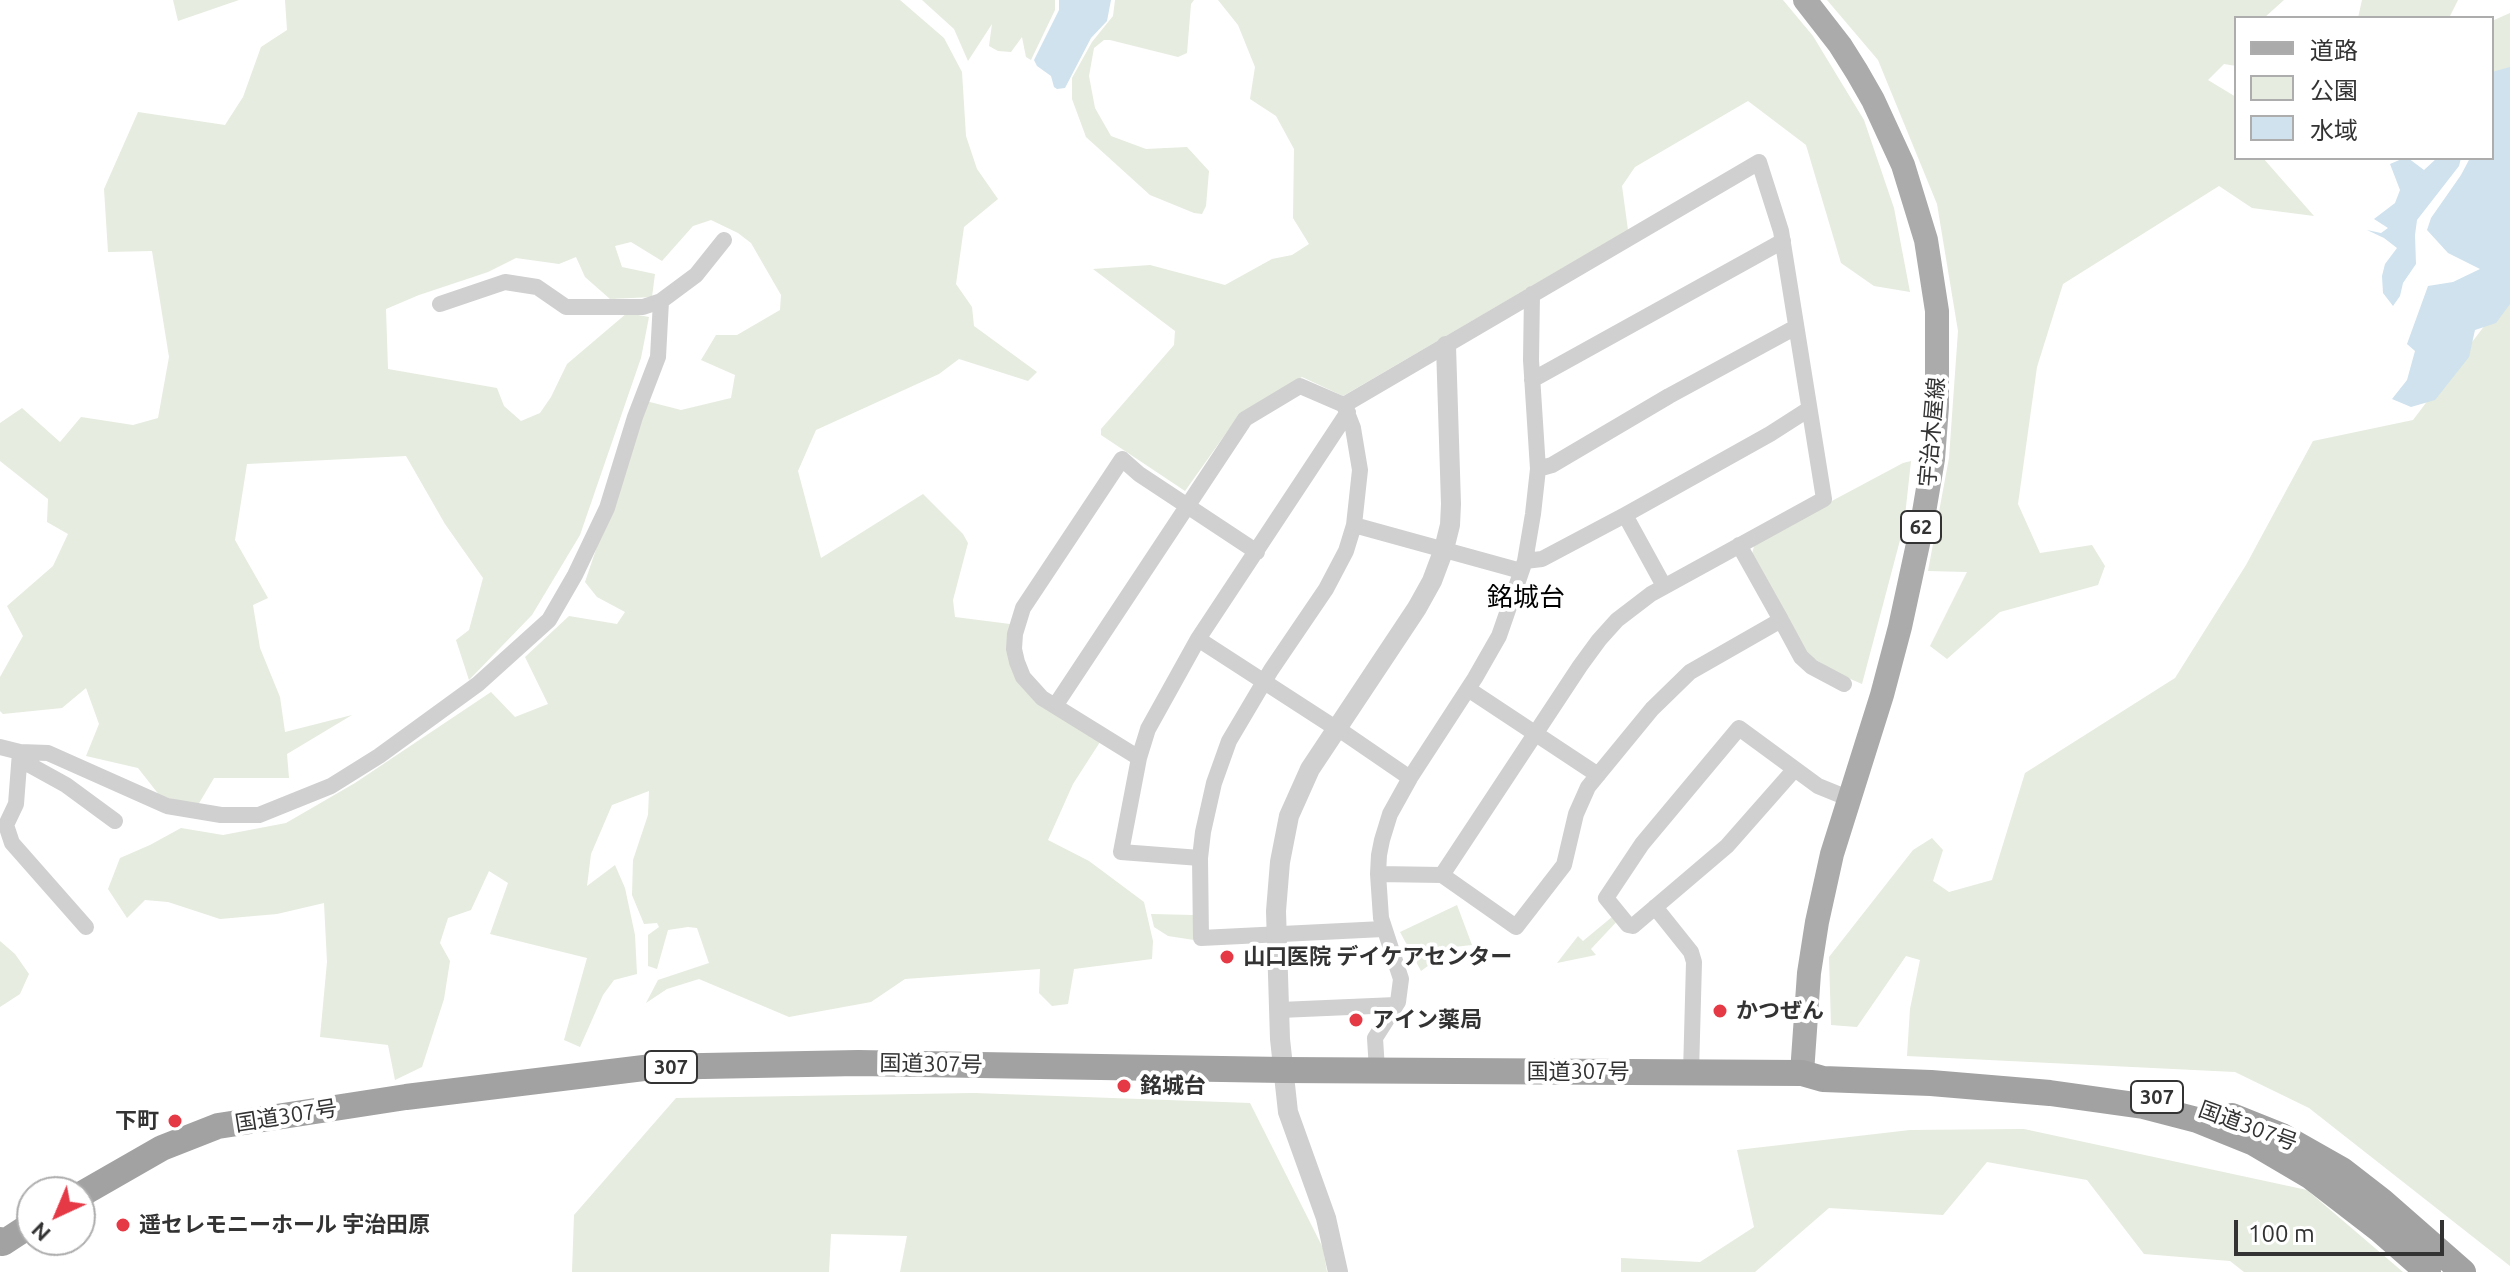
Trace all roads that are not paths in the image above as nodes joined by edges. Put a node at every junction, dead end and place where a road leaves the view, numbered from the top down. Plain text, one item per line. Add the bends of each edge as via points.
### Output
1 (1805, 0) edge
2 (724, 240) dead end
3 (1783, 241) junction
4 (1532, 294) junction
5 (661, 301) junction
6 (440, 304) dead end
7 (1796, 327) junction
8 (1446, 346) junction
9 (1532, 380) junction
10 (1346, 409) junction
11 (1809, 409) junction
12 (1538, 469) junction
13 (1188, 507) junction
14 (1625, 515) junction
15 (1354, 525) junction
16 (1739, 545) junction
17 (1444, 549) junction
18 (1257, 552) junction
19 (1523, 566) junction
20 (1664, 586) junction
21 (1781, 620) junction
22 (1198, 639) junction
23 (1264, 681) junction
24 (1844, 684) dead end
25 (1468, 689) junction
26 (1055, 706) junction
27 (1337, 728) junction
28 (1535, 734) junction
29 (0, 747) edge
30 (20, 752) junction
31 (1139, 758) junction
32 (1794, 770) junction
33 (1598, 775) junction
34 (1410, 778) junction
35 (1850, 799) junction
36 (115, 821) dead end
37 (1200, 858) junction
38 (1378, 874) junction
39 (1442, 875) junction
40 (1655, 907) junction
41 (86, 927) dead end
42 (1383, 929) junction
43 (1277, 935) junction
44 (1396, 1005) junction
45 (1280, 1010) junction
46 (1283, 1070) junction
47 (1377, 1070) junction
48 (1691, 1073) junction
49 (1802, 1073) junction
50 (96, 1186) edge
51 (1338, 1272) edge
52 (2428, 1272) edge
53 (2463, 1272) edge

1 - 35 main road, 宇治木屋線 / 62 via 1857,72 1903,165 1926,240 1937,311 1935,443 1921,530 1900,627
2 - 5 street via 696,275
3 - 4 street via 1759,162
3 - 7 street
3 - 9 street
4 - 8 street
4 - 9 street
5 - 6 street via 643,307 566,307 537,287 505,282
5 - 30 street via 658,357 607,508 549,620 478,684 379,756 331,786 259,815 221,815 167,806 48,753
7 - 11 street
7 - 12 street
8 - 10 street
8 - 17 street via 1451,504
9 - 12 street
10 - 13 street via 1300,386 1245,419
10 - 15 street via 1360,470
10 - 18 street
11 - 14 street
11 - 16 street via 1824,499
12 - 19 street
13 - 18 street
13 - 26 street
13 - 26 street via 1122,459 1112,472 1023,608 1015,634 1023,677
14 - 19 street
14 - 20 street
15 - 17 street
15 - 23 street via 1326,589
16 - 20 street
16 - 21 street
17 - 19 street
17 - 27 street via 1417,608
18 - 22 street
19 - 25 street via 1499,636
20 - 28 street via 1626,612 1599,640
21 - 24 street via 1801,657
21 - 33 street via 1690,672
22 - 23 street
22 - 31 street via 1148,729
23 - 27 street
23 - 37 street via 1229,741 1208,806
25 - 28 street
25 - 34 street
26 - 31 street
27 - 34 street
27 - 43 street via 1310,769 1289,816 1280,862
28 - 33 street
28 - 39 street
29 - 30 street
30 - 36 street via 28,764
30 - 41 street via 16,804 6,825 12,843
31 - 37 street via 1121,852
32 - 35 street
32 - 40 street via 1727,846
32 - 40 street via 1739,728 1642,844 1606,898 1633,926
33 - 39 street via 1576,814 1564,865 1516,927
34 - 38 street via 1390,814
35 - 49 main road, 宇治木屋線 / 62 via 1817,922
37 - 43 street via 1201,938
38 - 39 street
38 - 42 street
40 - 48 street via 1694,962
42 - 43 street
42 - 44 street via 1401,979
43 - 45 street
44 - 45 street
44 - 47 street via 1375,1038
45 - 46 street
46 - 47 highway, 国道307号 / 307
46 - 50 highway, 国道307号 / 307 via 858,1063 652,1067 218,1126 162,1148
46 - 51 street via 1288,1112 1326,1218
47 - 48 highway, 国道307号 / 307
48 - 49 highway, 国道307号 / 307
49 - 52 highway, 国道307号 / 307 via 1823,1079 2064,1095 2197,1120 2254,1143 2310,1176
49 - 53 highway, 国道307号 / 307 via 1824,1067 1969,1073 2133,1092 2236,1118 2301,1145 2342,1170

